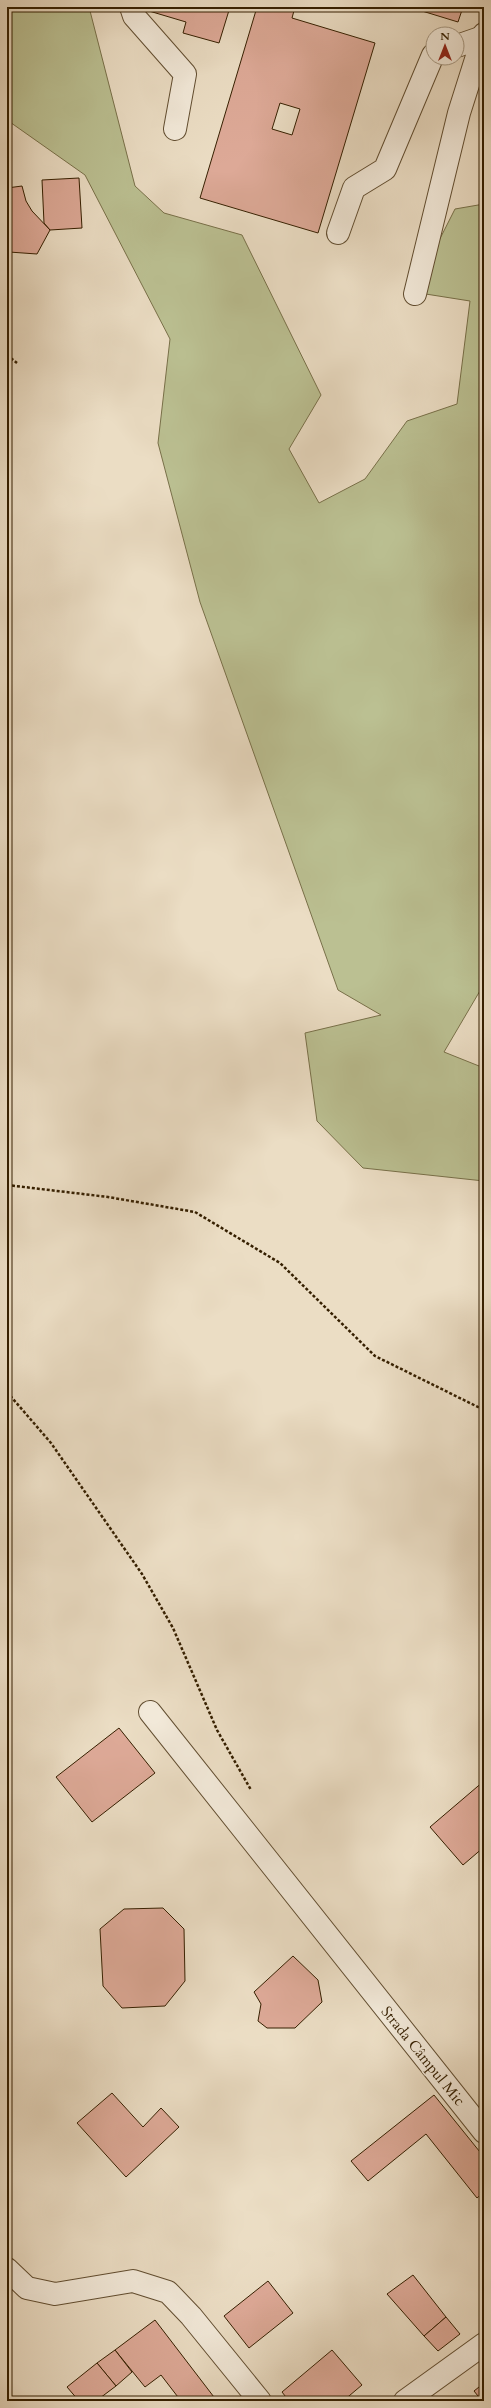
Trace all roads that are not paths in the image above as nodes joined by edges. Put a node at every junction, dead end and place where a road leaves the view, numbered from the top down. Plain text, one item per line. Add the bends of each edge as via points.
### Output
1 (131, 7) edge
2 (484, 35) edge
3 (465, 43) edge
4 (428, 66) edge
5 (175, 129) dead end
6 (338, 233) dead end
7 (416, 294) dead end
8 (150, 1712) dead end
9 (484, 2132) edge
10 (7, 2269) edge
11 (484, 2344) edge
12 (260, 2401) edge
13 (405, 2401) edge

1 - 5 street via 134,16 185,74
2 - 3 street
2 - 7 street via 459,113
4 - 6 street via 385,169 354,188
8 - 9 street, Strada Câmpul Mic
10 - 12 street via 27,2288 55,2294 133,2281 168,2292 191,2316
11 - 13 street

